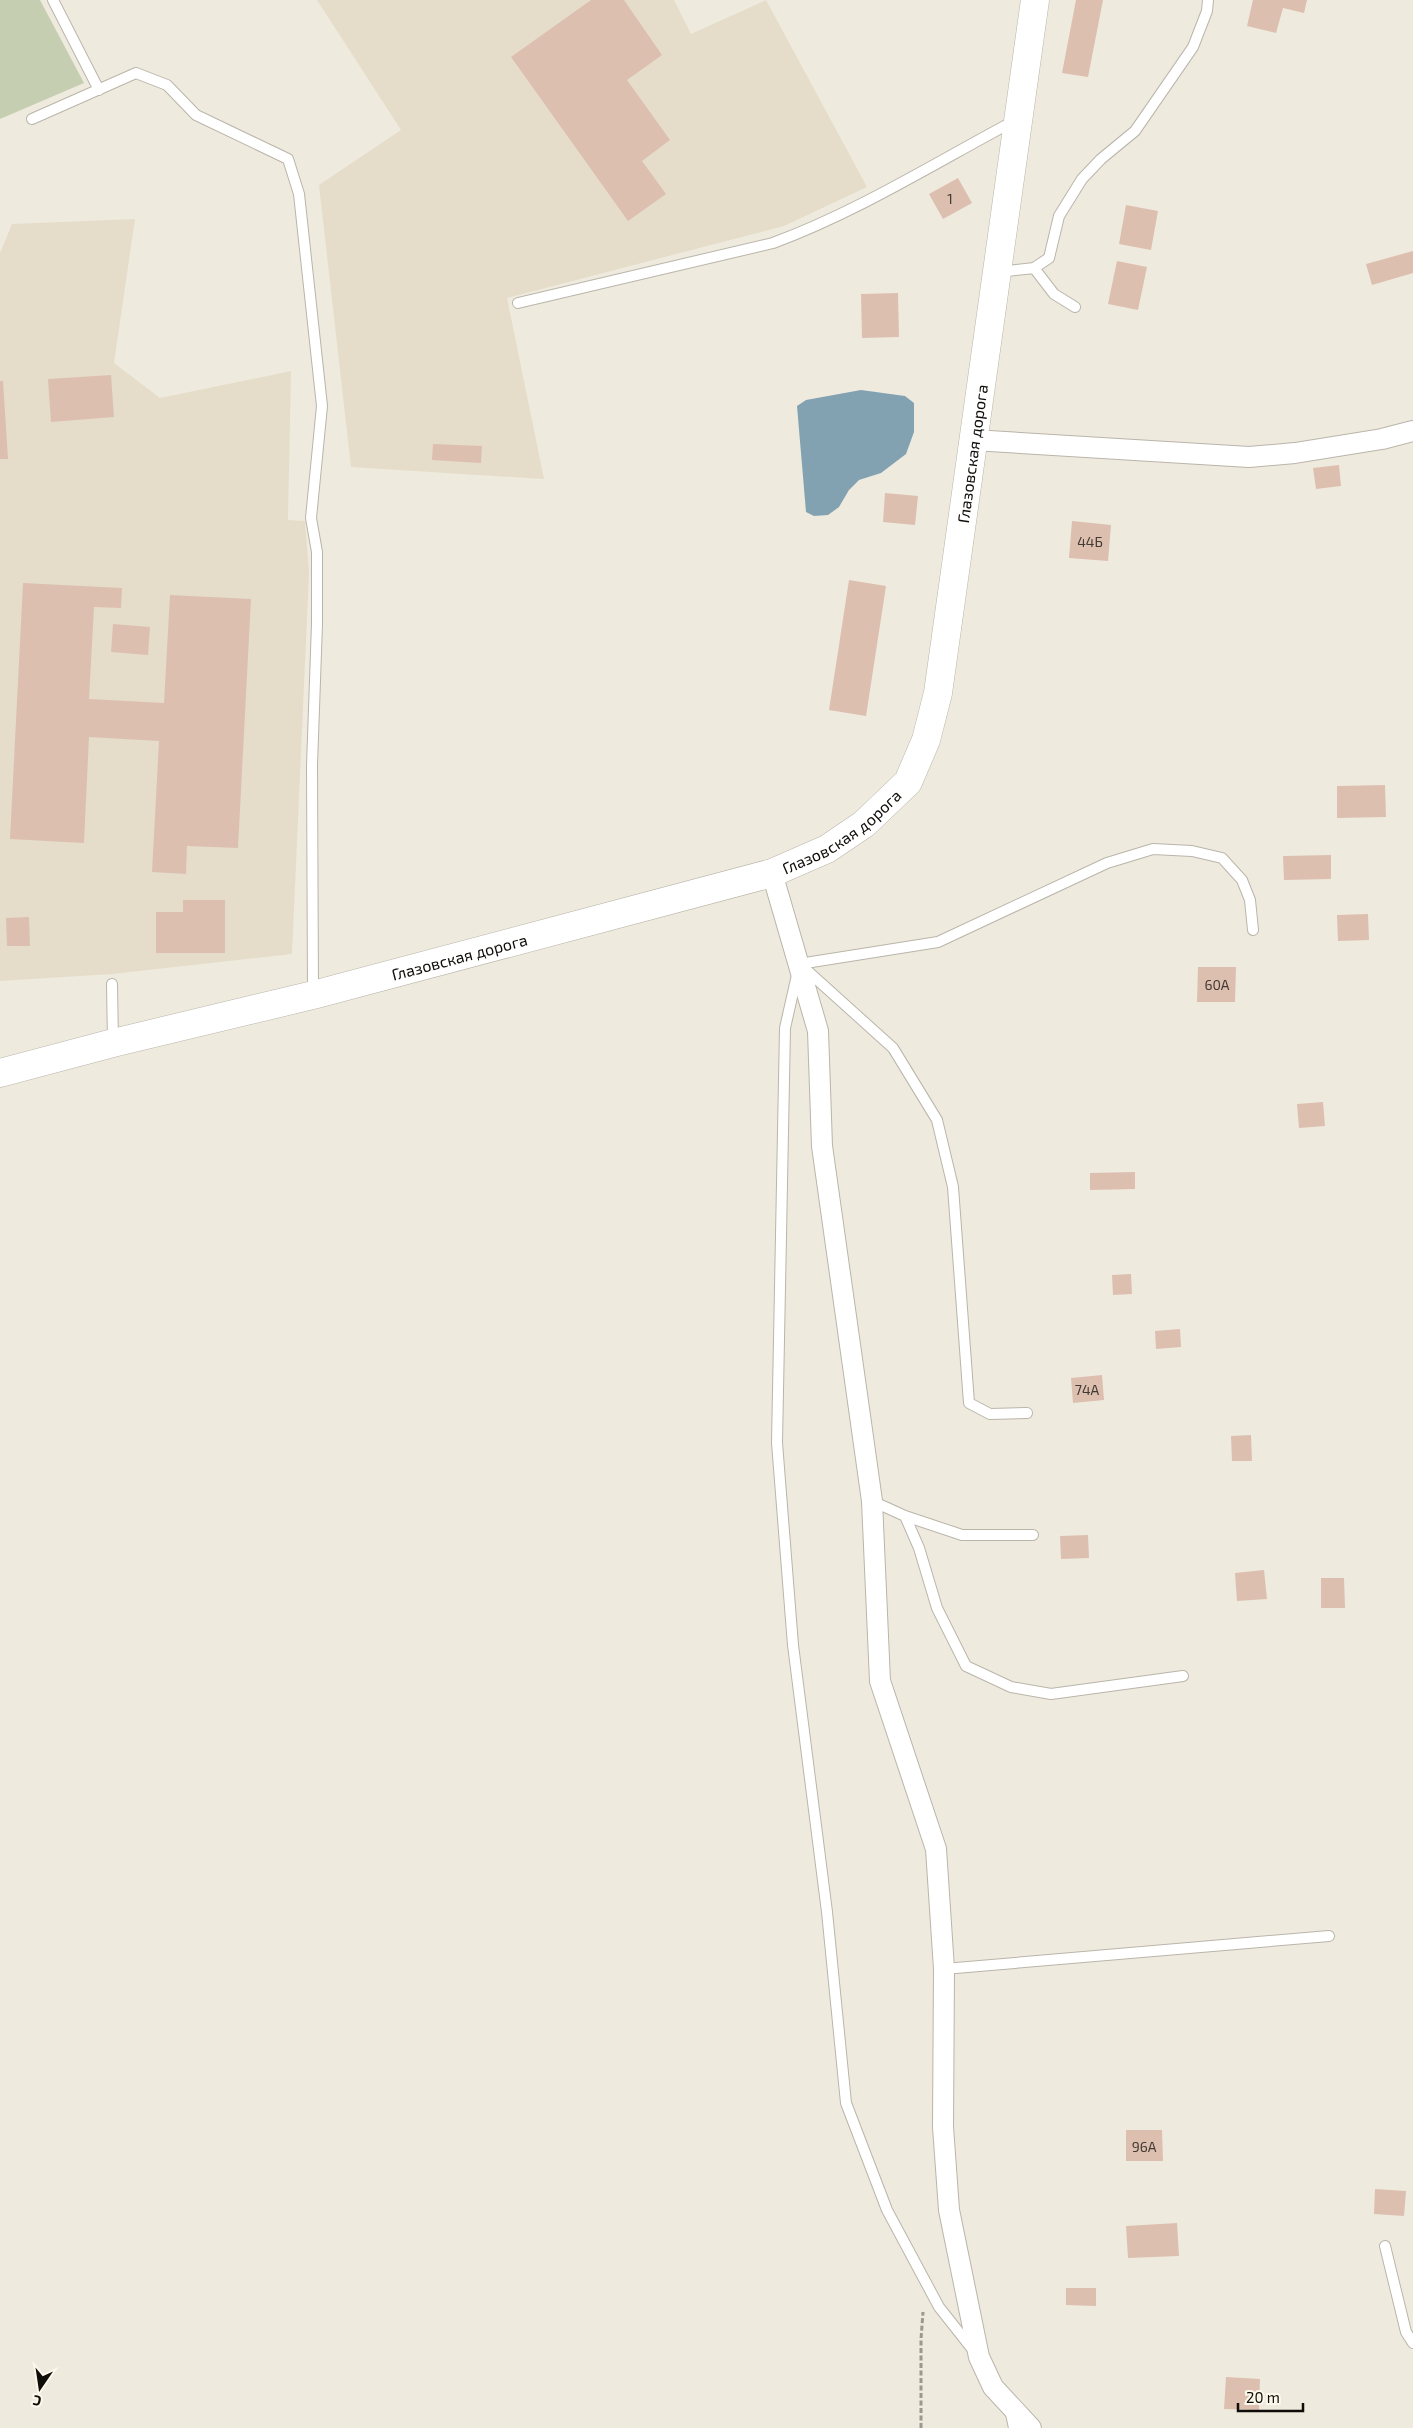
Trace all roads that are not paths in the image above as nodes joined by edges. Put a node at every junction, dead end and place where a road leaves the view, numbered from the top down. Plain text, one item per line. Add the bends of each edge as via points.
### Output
1 (53, 0) edge
2 (1035, 0) edge
3 (1208, 0) edge
4 (99, 90) junction
5 (32, 119) dead end
6 (1017, 119) junction
7 (1034, 268) junction
8 (996, 273) junction
9 (518, 303) dead end
10 (1075, 307) dead end
11 (1413, 431) edge
12 (973, 440) junction
13 (772, 873) junction
14 (1253, 930) dead end
15 (799, 964) junction
16 (112, 984) dead end
17 (313, 995) junction
18 (113, 1043) junction
19 (0, 1073) edge
20 (1027, 1412) dead end
21 (872, 1501) junction
22 (905, 1516) junction
23 (1034, 1535) dead end
24 (1183, 1676) dead end
25 (1330, 1936) dead end
26 (944, 1969) junction
27 (1385, 2246) dead end
28 (1413, 2343) edge
29 (979, 2357) junction
30 (1009, 2405) junction
31 (1014, 2428) edge
32 (1031, 2428) edge

1 - 4 lane
2 - 6 street, Глазовская дорога
3 - 7 lane via 1193,47 1135,131 1101,159 1082,180 1059,216 1049,258
4 - 5 lane
4 - 17 lane via 136,73 167,85 196,115 288,159 299,194 322,406 311,518 317,552 312,785
6 - 8 street, Глазовская дорога
6 - 9 lane via 856,205 773,243
7 - 8 lane
7 - 10 lane via 1054,294
8 - 12 street, Глазовская дорога
11 - 12 street via 1296,453 1249,457
12 - 13 street, Глазовская дорога via 938,694 926,740 908,782 864,824 827,849
13 - 15 street
13 - 17 street, Глазовская дорога
14 - 15 lane via 1248,894 1242,880 1222,858 1192,850 1153,849 1107,863 938,942
15 - 20 lane via 893,1048 937,1120 952,1188 969,1404 990,1414
15 - 21 street via 818,1031 822,1146
15 - 29 lane via 786,1028 777,1443 793,1644 827,1912 846,2103 887,2210 939,2307
16 - 18 lane
17 - 18 street, Глазовская дорога
18 - 19 street, Глазовская дорога
21 - 22 lane
21 - 26 street via 880,1681 936,1849
22 - 23 lane via 962,1535
22 - 24 lane via 919,1548 937,1608 966,1666 1011,1687 1051,1694
25 - 26 lane
26 - 29 street via 943,2127 949,2210
27 - 28 lane via 1406,2332
29 - 30 street via 993,2387
30 - 31 lane
30 - 32 street

